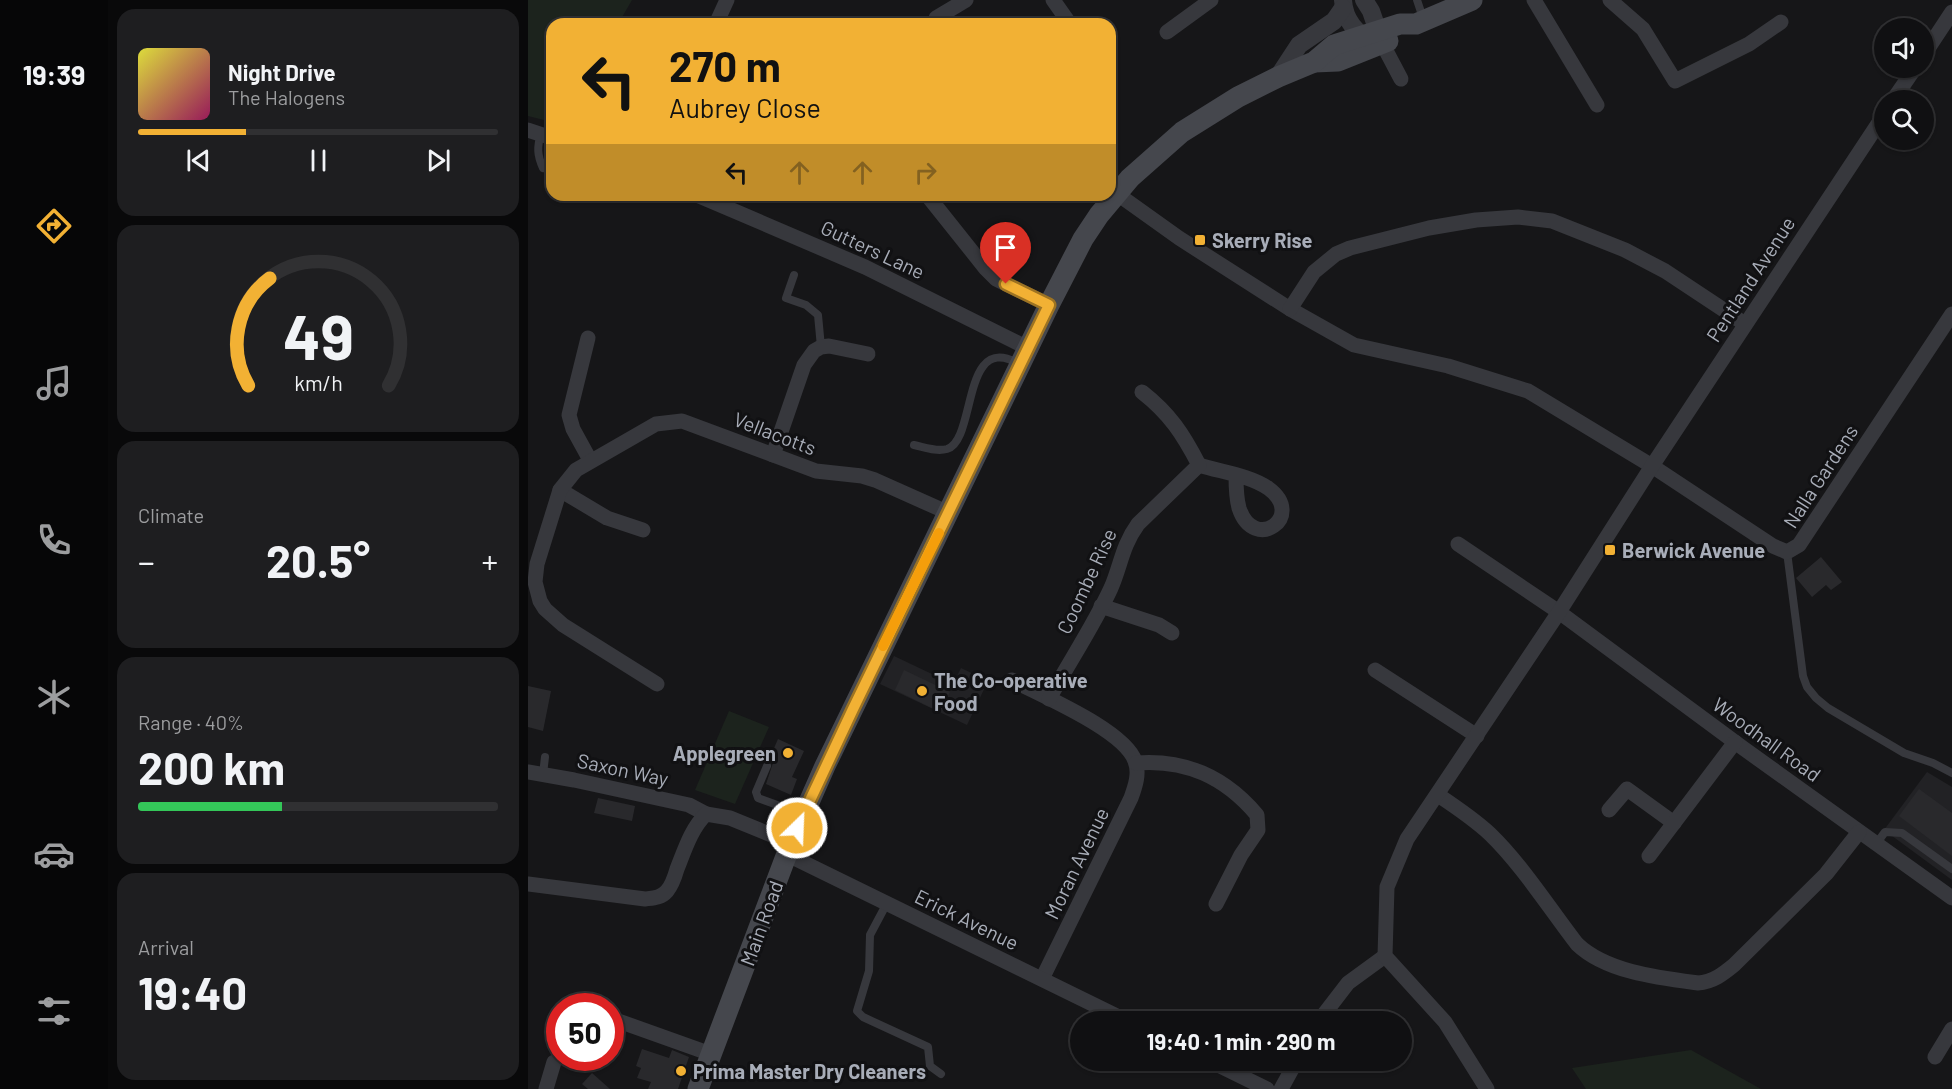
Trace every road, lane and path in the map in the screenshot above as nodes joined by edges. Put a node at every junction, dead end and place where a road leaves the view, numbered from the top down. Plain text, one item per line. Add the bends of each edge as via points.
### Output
1 (727, 0) edge
2 (966, 0) edge
3 (1053, 0) edge
4 (1210, 0) edge
5 (1364, 0) edge
6 (1417, 0) edge
7 (1472, 0) edge
8 (1534, 0) edge
9 (1610, 0) edge
10 (1343, 4) edge
11 (1952, 12) edge
12 (719, 18) edge
13 (936, 18) dead end
14 (1066, 18) edge
15 (1420, 22) junction
16 (1781, 22) dead end
17 (1167, 32) dead end
18 (1374, 37) junction
19 (1934, 39) edge
20 (1278, 77) junction
21 (1401, 79) dead end
22 (1597, 105) dead end
23 (1874, 130) edge
24 (540, 134) edge
25 (543, 168) dead end
26 (1116, 193) joint
27 (711, 201) edge
28 (932, 201) edge
29 (1110, 201) edge
30 (794, 275) dead end
31 (1049, 305) junction
32 (1290, 309) junction
33 (1952, 314) edge
34 (1745, 324) junction
35 (588, 338) dead end
36 (821, 347) junction
37 (868, 354) dead end
38 (1024, 356) junction
39 (1142, 392) dead end
40 (914, 445) dead end
41 (773, 455) junction
42 (590, 460) junction
43 (1199, 465) junction
44 (1652, 466) junction
45 (1236, 476) dead end
46 (560, 490) junction
47 (949, 513) junction
48 (643, 530) dead end
49 (1458, 544) dead end
50 (1787, 552) junction
51 (1101, 606) junction
52 (1559, 612) junction
53 (1172, 633) dead end
54 (1375, 670) dead end
55 (1012, 681) dead end
56 (657, 684) dead end
57 (1049, 699) junction
58 (1477, 736) junction
59 (1735, 742) junction
60 (545, 757) dead end
61 (1136, 763) junction
62 (767, 766) dead end
63 (536, 773) edge
64 (1952, 773) edge
65 (1438, 795) junction
66 (1609, 810) dead end
67 (706, 814) junction
68 (804, 814) junction
69 (1674, 823) junction
70 (1859, 832) junction
71 (1876, 844) junction
72 (789, 848) junction
73 (1649, 856) dead end
74 (1952, 869) edge
75 (528, 884) edge
76 (1952, 898) edge
77 (886, 903) junction
78 (1216, 904) dead end
79 (1385, 956) junction
80 (1042, 979) junction
81 (1107, 1011) edge
82 (1326, 1011) edge
83 (624, 1023) edge
84 (1952, 1029) edge
85 (711, 1054) junction
86 (1935, 1056) dead end
87 (551, 1071) edge
88 (1230, 1071) edge
89 (1291, 1071) edge
90 (941, 1074) dead end
91 (546, 1089) edge
92 (698, 1089) edge
93 (1267, 1089) edge
94 (1281, 1089) edge
95 (1487, 1089) edge

1 - 12 street
2 - 13 street
3 - 14 street
4 - 17 street
5 - 18 street via 1371,11
6 - 15 lane
7 - 15 main road, Main Road
8 - 22 street
9 - 16 street via 1643,29 1675,81 1749,44
10 - 18 street via 1356,31
10 - 20 street via 1335,21 1299,45
11 - 19 street
15 - 18 main road, Main Road via 1400,24
18 - 20 main road, Main Road via 1334,45 1314,62
18 - 21 street
20 - 26 main road, Main Road via 1182,132
23 - 34 street, Pentland Avenue
24 - 25 lane via 537,146
26 - 32 street
27 - 38 street, Gutters Lane via 865,267
28 - 31 street via 996,279
29 - 31 main road, Main Road via 1083,239
30 - 36 lane via 786,298 806,305 818,315
31 - 38 main road, Main Road
32 - 34 street via 1314,272 1350,248 1429,228 1518,217 1552,221 1625,250 1665,271
32 - 44 street via 1354,345 1448,366 1528,391
33 - 50 street, Nalla Gardens via 1799,545
34 - 44 street, Pentland Avenue
35 - 42 street via 569,415
36 - 37 street via 837,346
36 - 41 street via 804,365
38 - 40 lane via 992,359 983,367 971,392 957,441 937,450
38 - 47 main road, Main Road
39 - 43 street via 1179,427
41 - 42 street, Vellacotts via 682,421 656,424
41 - 47 street, Vellacotts via 816,471 875,480
42 - 46 street, Vellacotts
43 - 45 street
43 - 51 street, Coombe Rise via 1130,535
44 - 50 street, Nalla Gardens
44 - 52 street
46 - 48 street via 607,518
46 - 56 street, Vellacotts via 537,564 535,582 540,601 562,625
47 - 68 main road, Main Road
49 - 52 street, Woodhall Road
50 - 64 lane via 1807,687 1828,708 1904,753
51 - 53 street
51 - 57 street, Coombe Rise
52 - 58 street
52 - 59 street, Woodhall Road
54 - 58 street
55 - 57 street
57 - 61 street via 1119,739
58 - 65 street
59 - 69 street
59 - 70 street, Woodhall Road
60 - 63 lane
61 - 78 street via 1167,762 1195,770 1228,787 1257,815 1258,830
61 - 80 street, Moran Avenue via 1131,798
62 - 68 lane via 756,792 758,798
63 - 67 street, Saxon Way via 689,805
65 - 70 street via 1471,818 1507,852 1587,954 1612,967 1698,983 1724,974 1819,882
65 - 79 street via 1407,839 1387,887
66 - 69 street via 1627,789
67 - 72 street, Saxon Way via 730,818
67 - 75 street via 689,836 672,884 658,897 645,899
68 - 72 main road, Main Road
69 - 73 street
70 - 71 street, Woodhall Road
71 - 74 lane via 1885,832 1902,832
71 - 76 street, Woodhall Road
72 - 77 street, Erick Avenue
72 - 85 main road, Main Road
77 - 80 street, Erick Avenue
77 - 90 lane via 870,935 869,971 857,1011 928,1047 930,1066
79 - 82 street via 1348,983
79 - 95 street via 1445,1022
80 - 81 street, Erick Avenue
83 - 85 street
84 - 86 street
85 - 92 main road, Main Road
87 - 91 street
88 - 93 street
89 - 94 street

